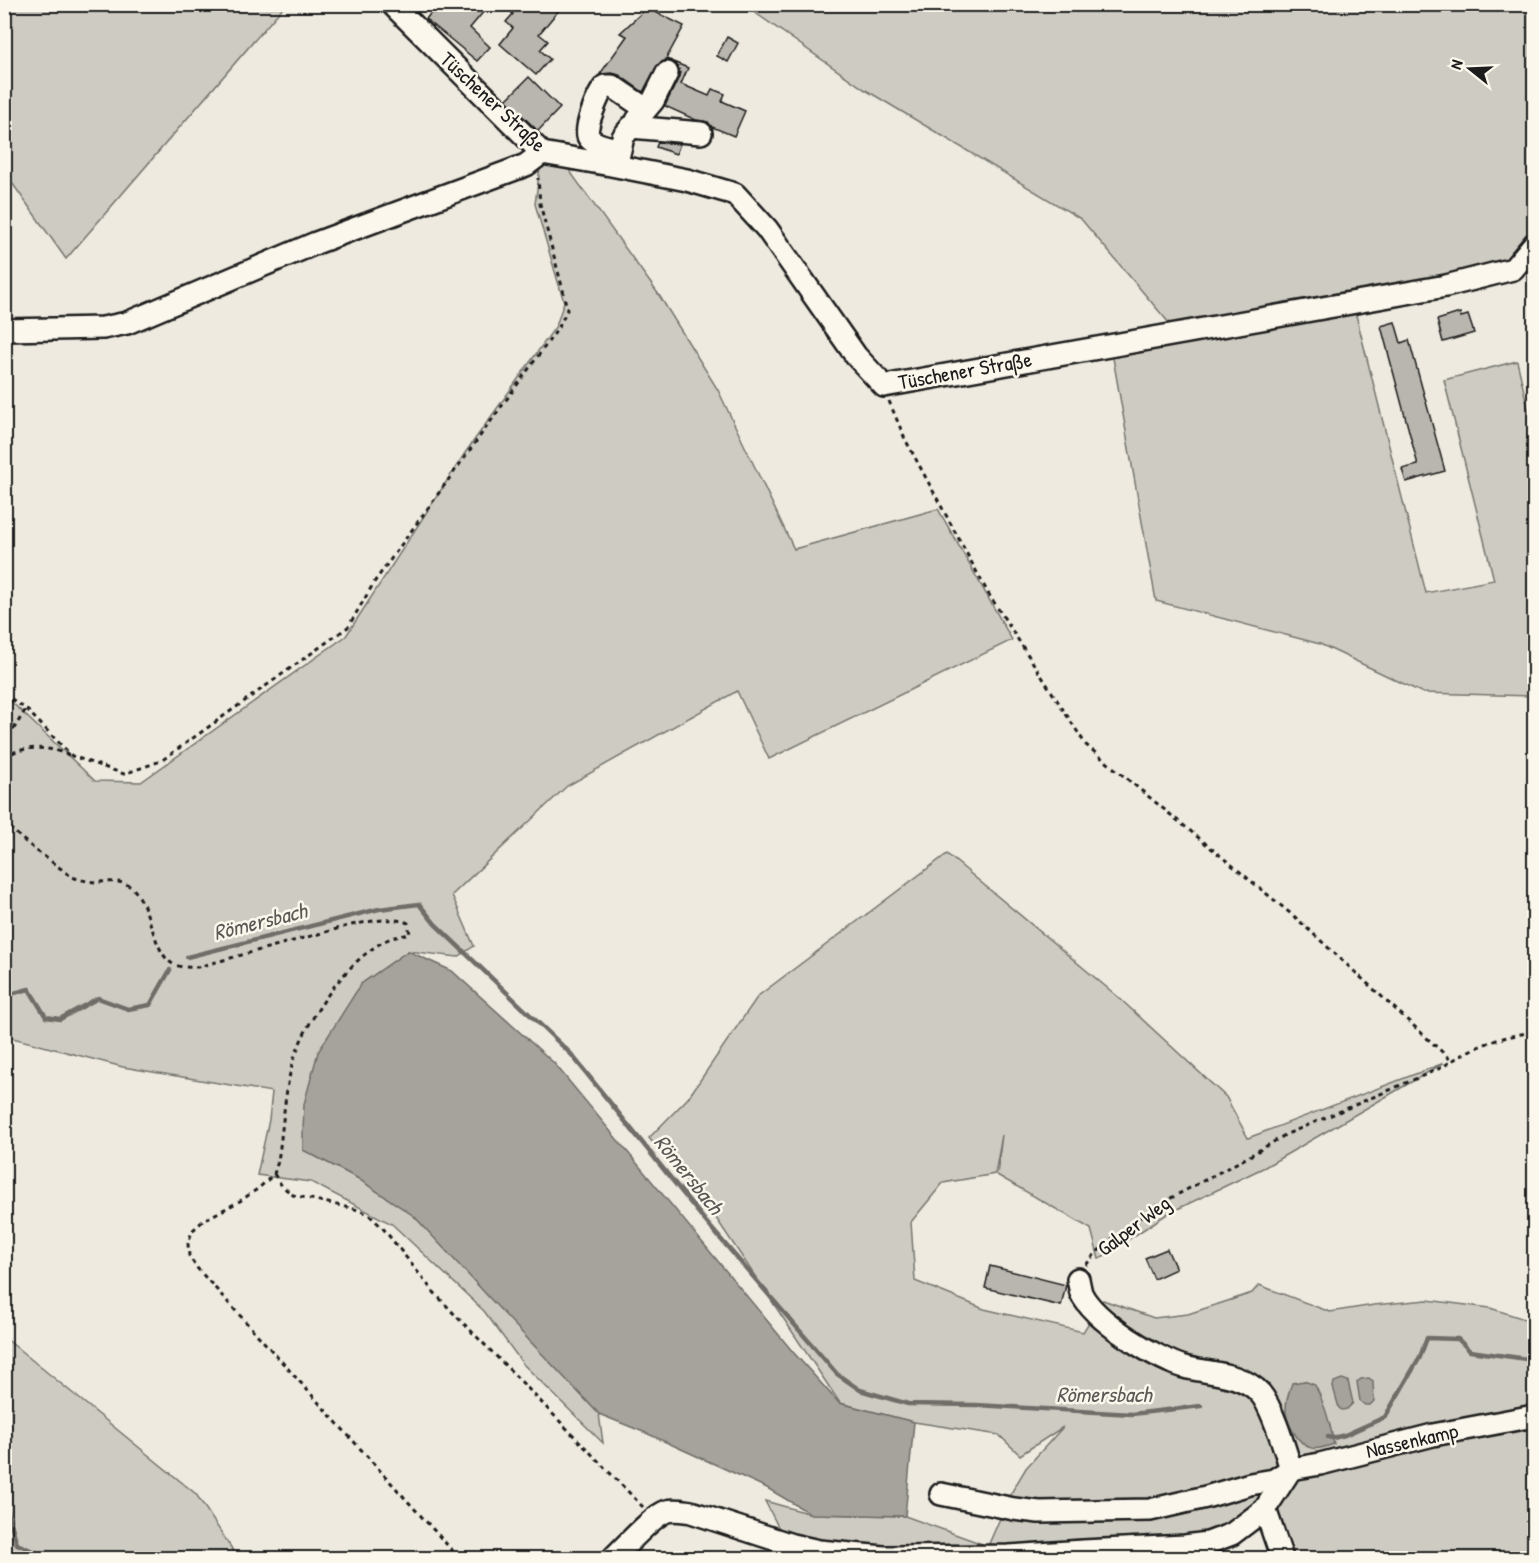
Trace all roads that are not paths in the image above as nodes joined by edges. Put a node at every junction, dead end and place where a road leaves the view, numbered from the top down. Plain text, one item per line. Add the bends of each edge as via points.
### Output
1 (392, 4) edge
2 (667, 73) dead end
3 (646, 109) junction
4 (631, 127) junction
5 (701, 133) dead end
6 (542, 153) junction
7 (618, 158) junction
8 (1534, 244) edge
9 (4, 330) edge
10 (1078, 1279) road end
11 (1534, 1416) edge
12 (1291, 1469) junction
13 (941, 1494) dead end
14 (1265, 1509) junction
15 (613, 1558) edge
16 (1282, 1558) edge

1 - 6 street, Tüschener Straße
2 - 3 street
3 - 4 street
3 - 7 street via 612,86 602,90 586,133
4 - 5 street
4 - 7 street via 623,137
6 - 7 street, Tüschener Straße
6 - 9 street via 526,165 316,243 127,323 102,328
7 - 8 street, Tüschener Straße via 735,194 767,229 856,356 884,386 1446,286 1513,269
10 - 12 street via 1089,1304 1148,1351 1186,1368 1244,1381 1261,1394
11 - 12 street, Nassenkamp
12 - 13 street, Nassenkamp via 1274,1480 1150,1510 1040,1512
12 - 14 street
14 - 15 street via 1232,1534 1208,1543 946,1558 819,1551 676,1510 655,1519
14 - 16 street

